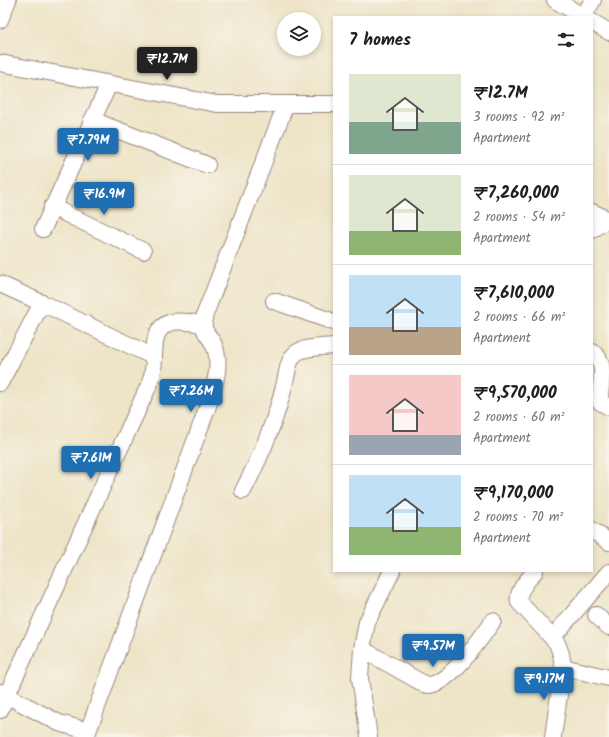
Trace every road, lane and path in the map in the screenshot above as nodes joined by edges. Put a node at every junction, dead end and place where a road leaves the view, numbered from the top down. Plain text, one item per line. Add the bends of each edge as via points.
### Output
1 (8, 0) edge
2 (555, 0) edge
3 (593, 0) edge
4 (581, 16) edge
5 (584, 16) edge
6 (0, 20) edge
7 (593, 23) edge
8 (609, 32) edge
9 (0, 63) edge
10 (108, 84) junction
11 (286, 104) junction
12 (333, 104) edge
13 (92, 120) junction
14 (207, 165) dead end
15 (52, 207) junction
16 (593, 212) edge
17 (608, 219) edge
18 (43, 229) dead end
19 (593, 229) edge
20 (143, 251) dead end
21 (0, 284) edge
22 (274, 301) dead end
23 (42, 303) junction
24 (333, 322) edge
25 (203, 324) junction
26 (333, 346) edge
27 (593, 352) edge
28 (154, 357) junction
29 (0, 383) edge
30 (609, 407) edge
31 (243, 491) dead end
32 (593, 531) edge
33 (609, 542) edge
34 (392, 572) edge
35 (534, 572) edge
36 (609, 572) edge
37 (596, 615) dead end
38 (493, 621) dead end
39 (609, 627) edge
40 (552, 638) junction
41 (362, 648) junction
42 (563, 667) junction
43 (608, 675) edge
44 (4, 694) edge
45 (0, 710) edge
46 (87, 734) edge
47 (370, 737) edge
48 (553, 737) edge

1 - 6 street
2 - 4 street
3 - 5 street
7 - 8 street
9 - 10 street
10 - 11 street via 217,104
10 - 13 street
11 - 12 street
11 - 25 street
13 - 14 street
13 - 15 street
15 - 18 street
15 - 20 street
16 - 17 street
17 - 19 street
21 - 23 street
22 - 24 street
23 - 28 street
23 - 29 street
25 - 28 street via 173,322 165,325 154,341
25 - 46 street via 217,352 216,379
26 - 31 street via 302,350 292,359 270,432
27 - 30 street via 600,360 603,369 600,402
28 - 44 street via 149,385
32 - 33 street
34 - 41 street via 367,622
35 - 40 street via 520,590 519,602
36 - 40 street
37 - 39 street
38 - 41 street via 454,670 432,685 424,684
40 - 42 street via 559,648
41 - 47 street via 360,678
42 - 43 street
42 - 48 street
44 - 45 street
44 - 46 street via 59,723

